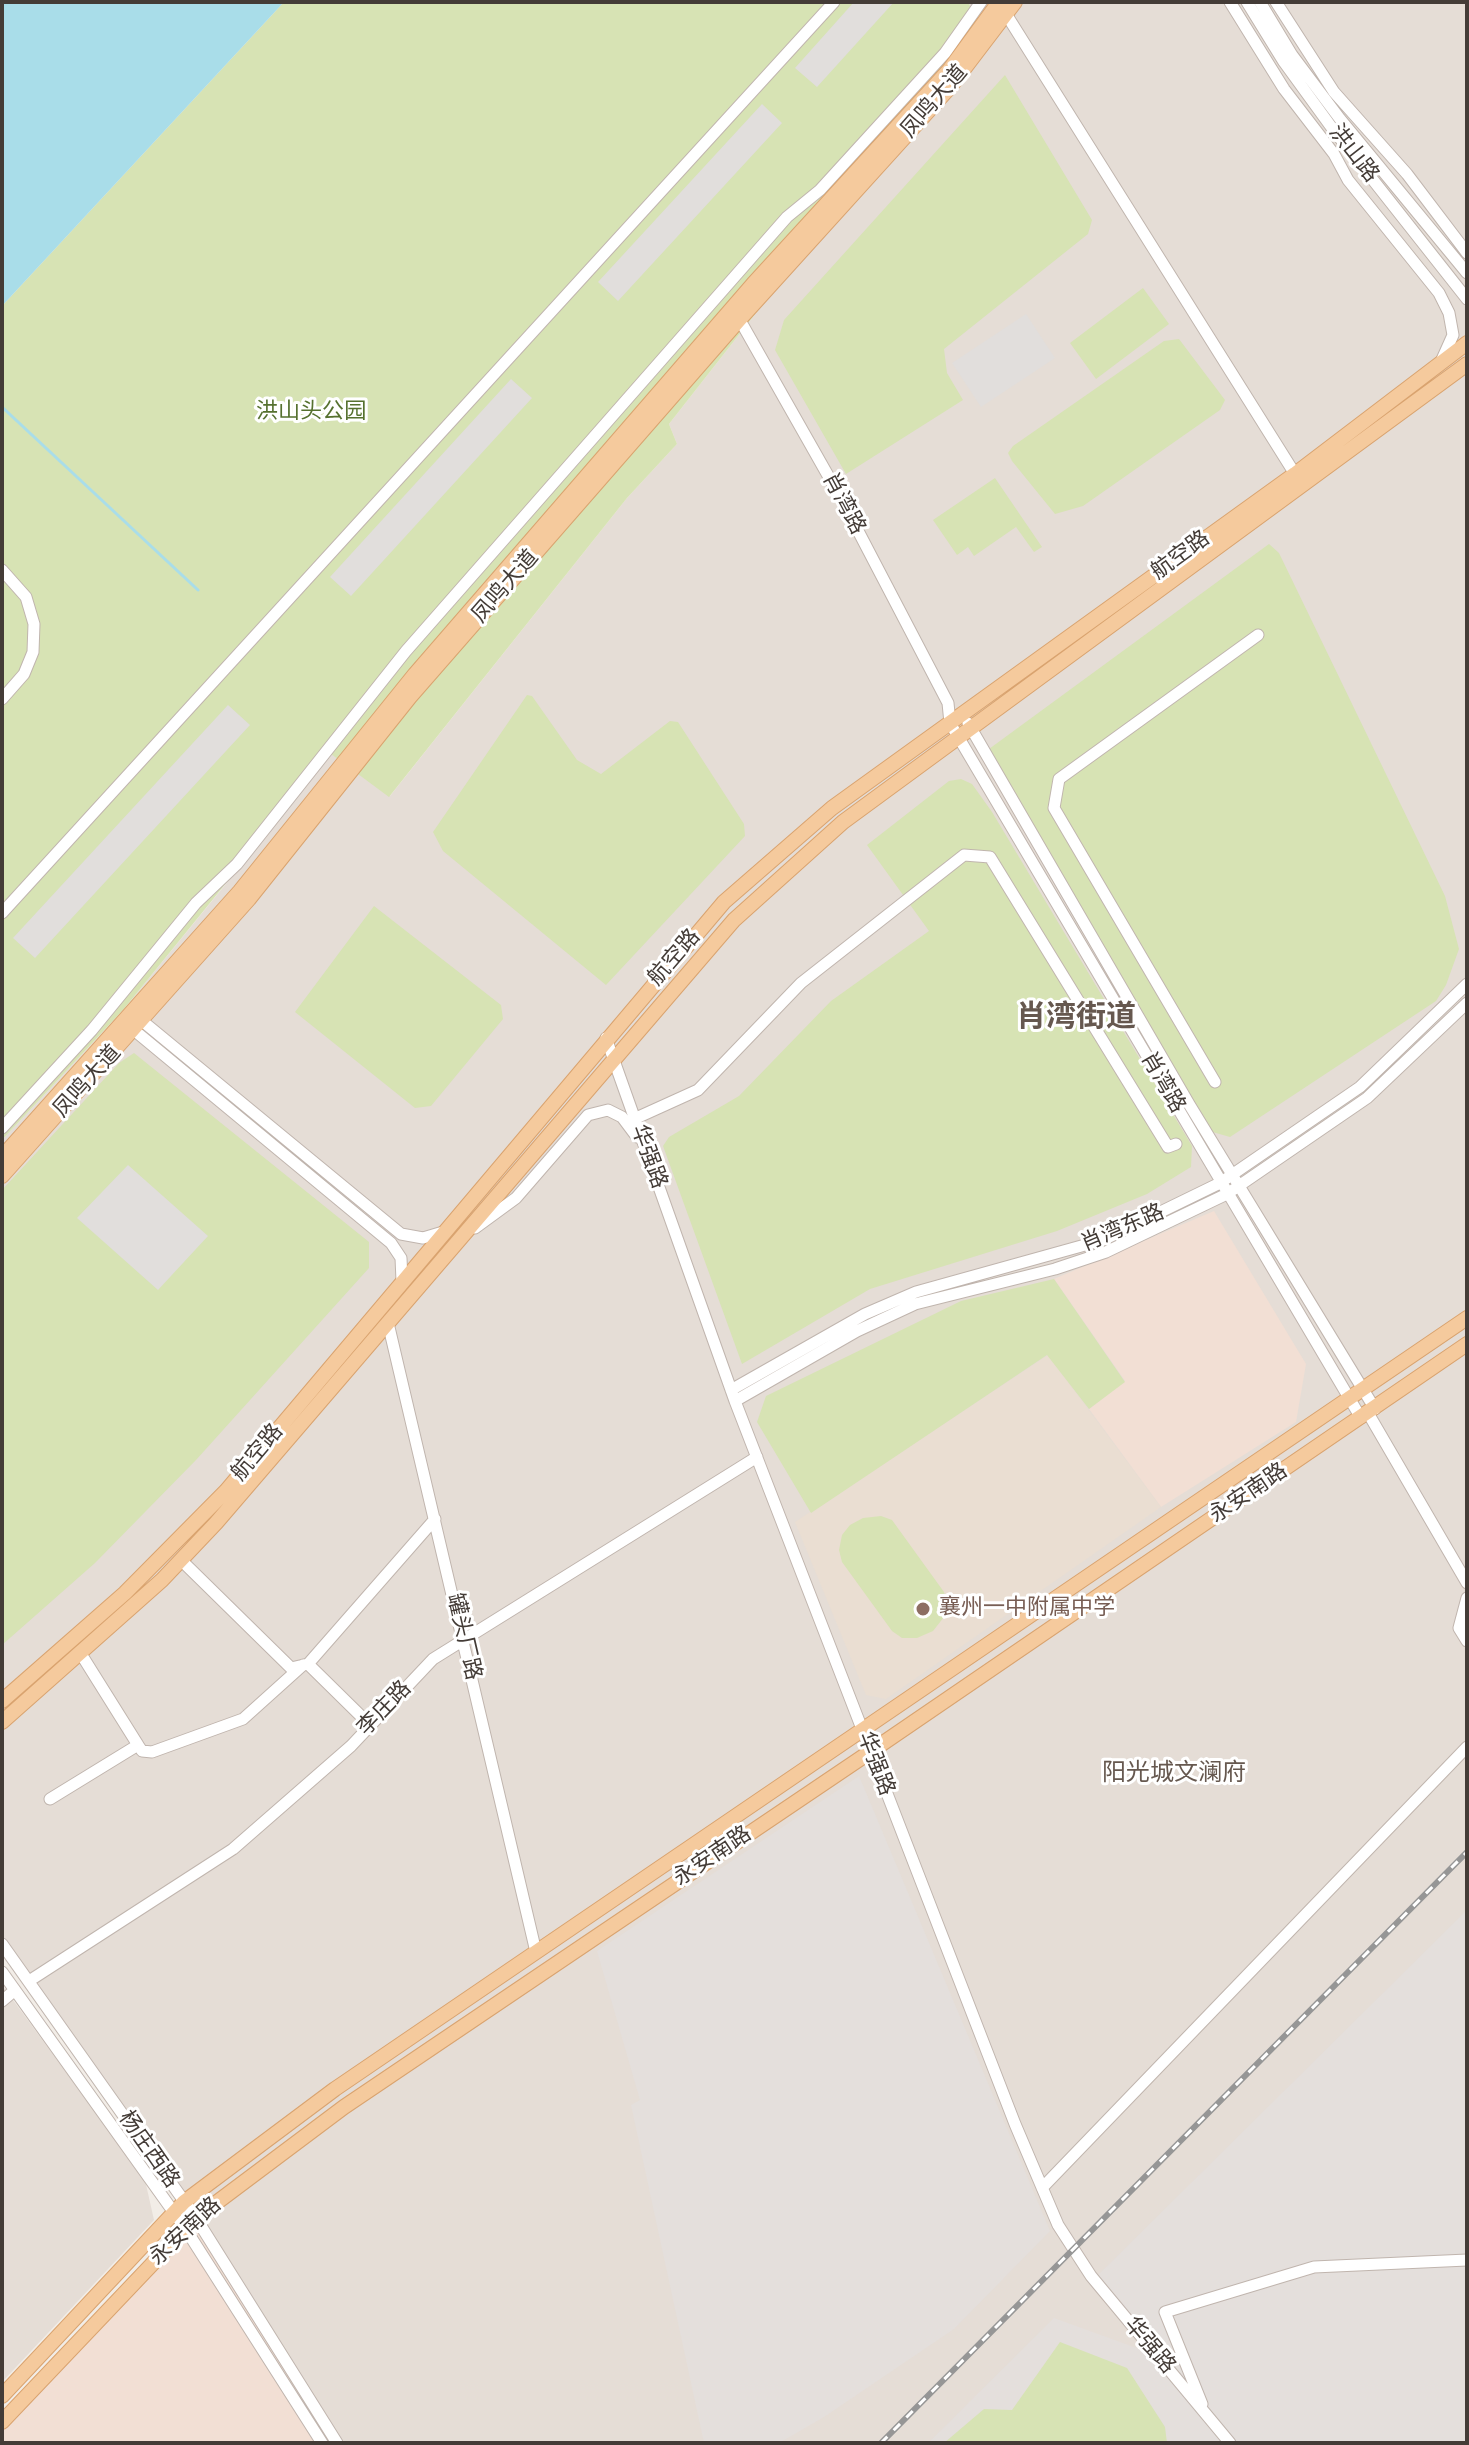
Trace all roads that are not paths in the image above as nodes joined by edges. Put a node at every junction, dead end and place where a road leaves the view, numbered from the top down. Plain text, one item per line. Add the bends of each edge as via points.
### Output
1 (834, 2) edge
2 (981, 2) edge
3 (1230, 2) edge
4 (1247, 2) edge
5 (1260, 2) edge
6 (1276, 2) edge
7 (1007, 6) edge
8 (1467, 253) edge
9 (1467, 273) edge
10 (1467, 299) edge
11 (736, 313) junction
12 (1467, 343) edge
13 (1440, 364) junction
14 (1467, 364) edge
15 (1295, 474) junction
16 (2, 570) edge
17 (1258, 635) dead end
18 (2, 699) edge
19 (956, 718) junction
20 (965, 733) junction
21 (2, 913) edge
22 (1467, 984) edge
23 (1467, 1003) edge
24 (134, 1023) junction
25 (606, 1038) junction
26 (612, 1062) junction
27 (1215, 1082) dead end
28 (634, 1119) junction
29 (2, 1128) edge
30 (1176, 1144) dead end
31 (645, 1148) junction
32 (2, 1157) edge
33 (1234, 1175) junction
34 (2, 1176) edge
35 (1241, 1185) junction
36 (1224, 1188) junction
37 (443, 1232) junction
38 (462, 1237) junction
39 (402, 1281) junction
40 (1467, 1318) edge
41 (388, 1323) junction
42 (1467, 1344) edge
43 (1358, 1395) junction
44 (733, 1396) junction
45 (1368, 1413) junction
46 (757, 1457) junction
47 (435, 1519) junction
48 (181, 1560) junction
49 (1467, 1583) edge
50 (1467, 1598) edge
51 (464, 1640) junction
52 (1467, 1641) edge
53 (81, 1654) junction
54 (306, 1664) junction
55 (2, 1701) edge
56 (2, 1722) edge
57 (370, 1725) junction
58 (863, 1732) junction
59 (138, 1745) junction
60 (1467, 1747) edge
61 (870, 1752) junction
62 (50, 1799) dead end
63 (2, 1944) edge
64 (536, 1952) junction
65 (2, 1972) edge
66 (29, 1981) junction
67 (15, 1990) junction
68 (2, 2001) edge
69 (1042, 2188) junction
70 (179, 2208) junction
71 (191, 2223) junction
72 (1467, 2260) edge
73 (2, 2396) edge
74 (1205, 2413) junction
75 (2, 2422) edge
76 (322, 2443) edge
77 (337, 2443) edge
78 (1230, 2443) edge

1 - 21 street
2 - 29 street via 945,53 820,190 787,217 370,696 237,864 196,903 92,1030
3 - 13 street via 1348,180 1439,293 1453,335
4 - 10 street, 洪山路 via 1316,106
5 - 9 street, 洪山路 via 1340,119
6 - 8 street via 1334,92 1407,174
7 - 11 main road, 凤鸣大道 via 951,86
7 - 15 street
11 - 19 street, 肖湾路
11 - 24 main road, 凤鸣大道 via 390,714
12 - 13 main road, 航空路
13 - 15 main road, 航空路
14 - 20 main road, 航空路
15 - 19 main road, 航空路
16 - 18 street via 26,597 34,624 33,652 24,674
17 - 27 street via 1059,779 1054,808
19 - 20 street, 肖湾路
19 - 25 main road, 航空路 via 832,808 755,873
20 - 26 main road, 航空路 via 843,822 734,920
20 - 33 street, 肖湾路
20 - 36 street, 肖湾路
22 - 33 street, 肖湾东路 via 1360,1087
23 - 35 street, 肖湾东路 via 1367,1098
24 - 32 main road, 凤鸣大道
24 - 34 main road, 凤鸣大道
24 - 37 street via 401,1234 423,1238
24 - 39 street via 391,1243 401,1258
25 - 26 street, 华强路
25 - 37 main road, 航空路
26 - 28 street, 华强路
26 - 38 main road, 航空路
28 - 30 street via 698,1090 801,983 964,855 990,857 1168,1147
28 - 31 street, 华强路
31 - 38 street via 622,1117 608,1110 588,1115 516,1198
31 - 44 street, 华强路
33 - 35 street, 肖湾路
33 - 36 street, 肖湾东路
35 - 36 street, 肖湾东路
35 - 43 street, 肖湾路
36 - 43 street, 肖湾路
36 - 44 street, 肖湾东路 via 1103,1240 916,1292 865,1314
37 - 39 main road, 航空路
38 - 41 main road, 航空路
39 - 55 main road, 航空路 via 206,1512 125,1593
40 - 43 main road, 永安南路
41 - 47 street, 罐头厂路
41 - 48 main road, 航空路
42 - 45 main road, 永安南路
43 - 45 street, 肖湾路
43 - 58 main road, 永安南路
44 - 46 street, 华强路
45 - 49 street, 肖湾路
45 - 61 main road, 永安南路
46 - 51 street, 李庄路
46 - 58 street, 华强路
47 - 51 street, 罐头厂路
47 - 54 street
48 - 53 main road, 航空路
48 - 54 street via 291,1668
50 - 52 street via 1459,1628
51 - 57 street, 李庄路 via 433,1659
51 - 64 street, 罐头厂路
53 - 56 main road, 航空路
53 - 59 street
54 - 57 street
54 - 59 street via 243,1719 152,1752
57 - 66 street, 李庄路 via 233,1849
58 - 61 street, 华强路
58 - 64 main road, 永安南路
59 - 62 street
60 - 69 street
61 - 69 street, 华强路
61 - 71 main road, 永安南路 via 344,2107
63 - 66 street, 杨庄西路
64 - 70 main road, 永安南路 via 335,2089
65 - 67 street, 杨庄西路
66 - 70 street, 杨庄西路
67 - 68 street
67 - 70 street, 杨庄西路
69 - 74 street, 华强路 via 1058,2225 1091,2276
70 - 71 street, 杨庄西路
70 - 73 main road, 永安南路
71 - 75 main road, 永安南路
71 - 76 street, 杨庄西路
71 - 77 street, 杨庄西路
72 - 74 street via 1314,2267 1165,2312
74 - 78 street, 华强路

